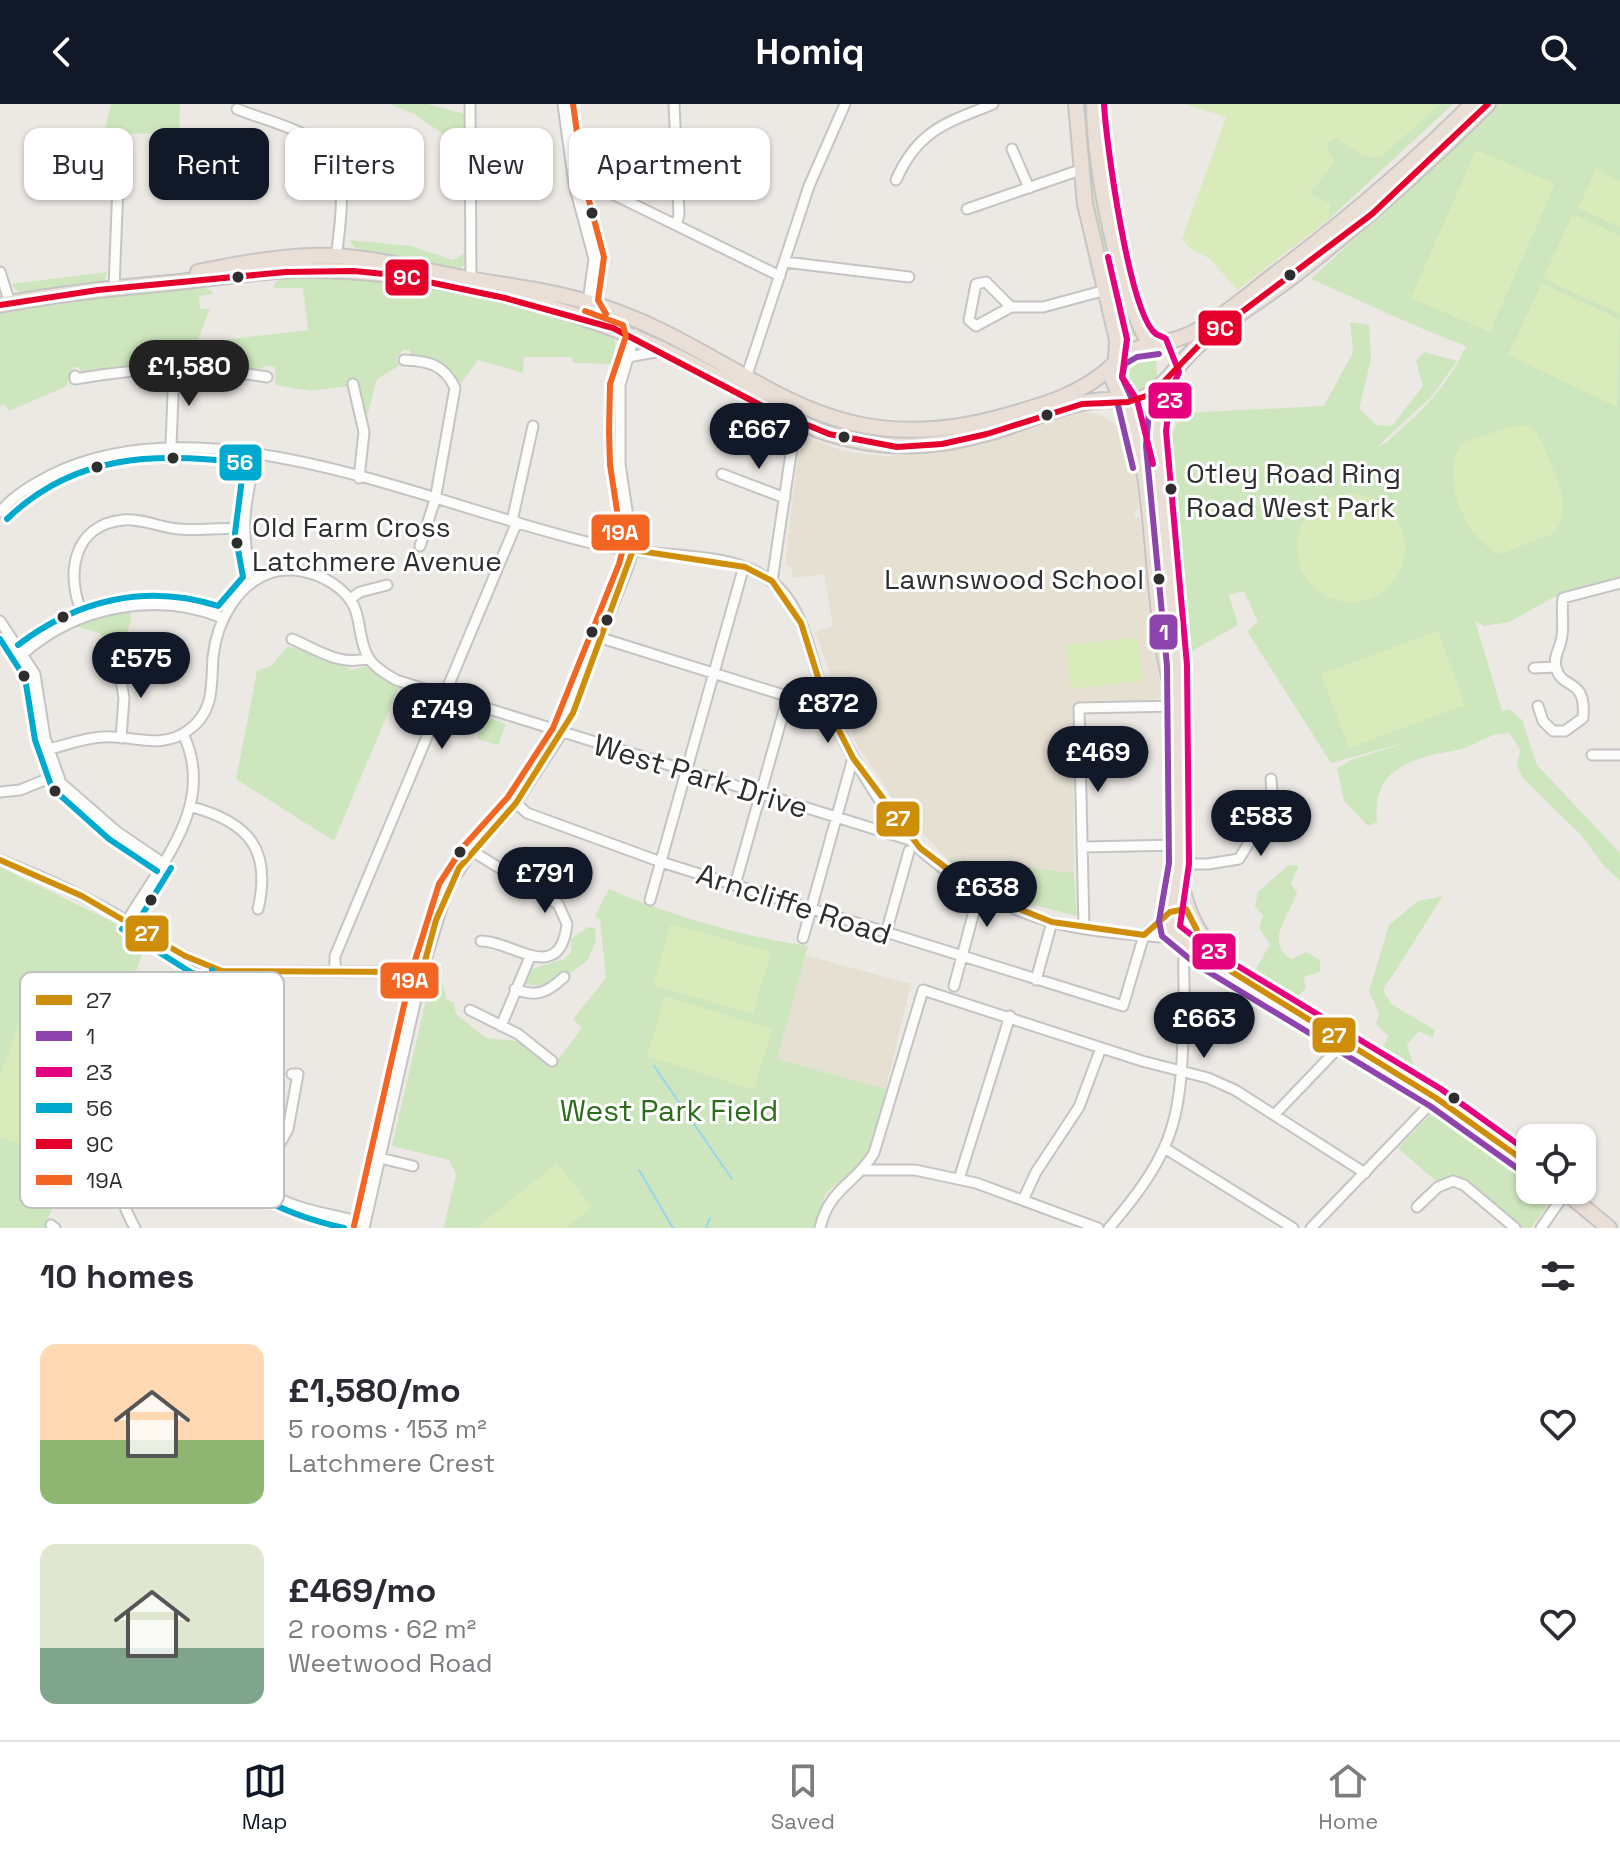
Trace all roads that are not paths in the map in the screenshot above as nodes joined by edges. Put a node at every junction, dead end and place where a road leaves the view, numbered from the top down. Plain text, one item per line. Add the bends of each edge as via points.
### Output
1 (470, 104) edge
2 (563, 104) edge
3 (674, 104) edge
4 (845, 104) edge
5 (993, 104) edge
6 (1094, 104) edge
7 (1472, 104) edge
8 (1488, 104) edge
9 (1074, 108) edge
10 (237, 109) dead end
11 (569, 148) edge
12 (1012, 149) dead end
13 (1080, 170) junction
14 (896, 180) dead end
15 (1029, 188) junction
16 (117, 200) edge
17 (578, 200) edge
18 (625, 200) edge
19 (967, 209) dead end
20 (676, 225) junction
21 (785, 262) junction
22 (336, 264) junction
23 (0, 272) edge
24 (780, 276) junction
25 (909, 277) dead end
26 (471, 284) junction
27 (114, 288) junction
28 (1106, 290) junction
29 (588, 302) junction
30 (5, 304) edge
31 (1011, 307) junction
32 (564, 314) junction
33 (632, 318) junction
34 (600, 325) junction
35 (656, 330) junction
36 (636, 337) junction
37 (1153, 344) junction
38 (661, 351) junction
39 (628, 357) junction
40 (404, 360) dead end
41 (1114, 362) junction
42 (174, 369) junction
43 (1169, 373) junction
44 (75, 376) dead end
45 (267, 377) dead end
46 (746, 378) junction
47 (353, 384) dead end
48 (1161, 388) junction
49 (1125, 402) junction
50 (796, 420) junction
51 (533, 426) dead end
52 (171, 445) junction
53 (256, 454) junction
54 (722, 474) dead end
55 (359, 478) junction
56 (785, 498) junction
57 (435, 500) junction
58 (0, 512) edge
59 (515, 522) junction
60 (242, 528) junction
61 (420, 546) dead end
62 (633, 550) junction
63 (742, 573) dead end
64 (255, 580) junction
65 (772, 581) junction
66 (1620, 583) edge
67 (387, 585) dead end
68 (350, 599) junction
69 (83, 615) junction
70 (223, 618) junction
71 (0, 621) edge
72 (598, 637) junction
73 (292, 639) dead end
74 (24, 653) junction
75 (369, 658) junction
76 (118, 663) dead end
77 (1556, 667) junction
78 (1534, 668) dead end
79 (714, 673) junction
80 (788, 696) junction
81 (447, 697) junction
82 (1176, 706) junction
83 (1538, 706) dead end
84 (828, 709) junction
85 (562, 733) junction
86 (183, 734) junction
87 (121, 738) junction
88 (49, 749) junction
89 (1592, 755) dead end
90 (1620, 755) edge
91 (853, 758) junction
92 (686, 772) junction
93 (57, 775) junction
94 (1271, 779) dead end
95 (0, 792) edge
96 (760, 795) junction
97 (516, 803) junction
98 (192, 807) junction
99 (836, 819) junction
100 (910, 840) junction
101 (1178, 845) junction
102 (1083, 847) junction
103 (472, 851) junction
104 (909, 851) dead end
105 (0, 860) edge
106 (661, 862) junction
107 (163, 863) junction
108 (1178, 867) junction
109 (735, 885) junction
110 (979, 893) junction
111 (650, 900) dead end
112 (258, 909) dead end
113 (811, 909) junction
114 (1186, 909) junction
115 (1170, 912) junction
116 (127, 921) junction
117 (1052, 922) junction
118 (1084, 928) junction
119 (1196, 930) junction
120 (886, 933) junction
121 (1144, 935) junction
122 (803, 938) dead end
123 (481, 941) dead end
124 (1181, 942) junction
125 (530, 957) junction
126 (963, 957) junction
127 (222, 971) joint
128 (335, 972) junction
129 (422, 972) junction
130 (1232, 972) junction
131 (564, 977) dead end
132 (1036, 980) junction
133 (954, 986) dead end
134 (1256, 987) junction
135 (515, 989) junction
136 (470, 1010) dead end
137 (1010, 1016) junction
138 (1225, 1025) dead end
139 (501, 1026) junction
140 (1345, 1041) junction
141 (1101, 1048) junction
142 (552, 1061) dead end
143 (1182, 1071) junction
144 (292, 1074) dead end
145 (1436, 1098) junction
146 (1275, 1114) junction
147 (284, 1136) edge
148 (1166, 1149) junction
149 (1516, 1155) edge
150 (380, 1158) junction
151 (413, 1166) dead end
152 (863, 1170) junction
153 (1365, 1173) junction
154 (959, 1179) junction
155 (1024, 1198) junction
156 (284, 1201) edge
157 (1557, 1204) edge
158 (1580, 1204) edge
159 (1417, 1207) dead end
160 (124, 1208) edge
161 (364, 1225) edge
162 (135, 1228) edge
163 (820, 1228) edge
164 (1098, 1228) edge
165 (1109, 1228) edge
166 (1293, 1228) edge
167 (1311, 1228) edge
168 (1515, 1228) edge
169 (1541, 1228) edge
170 (1609, 1228) edge

1 - 26 street
2 - 11 street
3 - 20 street
4 - 21 street via 809,186
5 - 14 street via 925,135 906,157
6 - 37 highway via 1104,199 1136,317
7 - 37 highway via 1318,242 1190,334
8 - 43 highway via 1400,188
9 - 13 highway
10 - 22 street via 331,153 339,183
12 - 15 street
13 - 15 street
13 - 28 highway
15 - 19 street
16 - 27 street
17 - 29 street via 594,259
18 - 20 street
20 - 24 street
21 - 24 street
21 - 25 street
22 - 26 highway
22 - 27 highway via 290,257
23 - 30 street
24 - 46 street
26 - 29 highway
26 - 32 highway
27 - 30 highway
28 - 31 street via 1043,307
28 - 41 highway via 1117,340
29 - 32 street
29 - 33 highway
29 - 34 street
31 - 31 street via 992,285 976,284 969,320 976,326
32 - 34 highway
33 - 35 highway
33 - 36 street
34 - 36 highway
35 - 36 street
35 - 46 highway
36 - 38 highway
36 - 39 street
37 - 41 highway
37 - 43 highway
38 - 39 street
38 - 50 highway
39 - 62 street via 620,385 620,464
40 - 57 street via 433,363 455,388
41 - 46 highway via 1096,381 1053,401 929,431 848,424
41 - 49 highway via 1115,390
42 - 44 street
42 - 45 street
42 - 52 street
43 - 48 highway
47 - 55 street via 364,432
48 - 49 highway
48 - 82 highway via 1156,445 1169,561
49 - 50 highway via 1081,403 991,433 900,448 846,440
49 - 82 highway via 1142,457 1163,654
50 - 56 street
51 - 59 street
52 - 53 street
52 - 58 street via 140,447 70,465 16,496
53 - 55 street
53 - 60 street
54 - 56 street
55 - 57 street
56 - 65 street
57 - 59 street
57 - 61 street
59 - 62 street
59 - 81 street
60 - 64 street
60 - 69 street via 106,523 86,536 75,556 74,594
62 - 65 street via 745,567
62 - 72 street
63 - 79 street
64 - 68 street via 282,570 305,571
64 - 70 street
65 - 84 street via 801,623
66 - 77 street via 1563,598
67 - 68 street
68 - 75 street via 361,620
69 - 70 street via 126,607 172,607
69 - 74 street
70 - 86 street via 208,707
71 - 74 street
72 - 79 street
72 - 85 street
73 - 75 street via 338,660
74 - 88 street via 35,674
75 - 81 street, West Park Drive via 396,680
76 - 87 street via 124,698
77 - 78 street
77 - 83 street via 1561,678 1583,695 1583,718 1565,731 1553,731
79 - 80 street
79 - 92 street
80 - 84 street
80 - 96 street
81 - 85 street, West Park Drive
81 - 128 street via 335,956
82 - 101 highway
82 - 102 street via 1079,708
84 - 91 street
85 - 92 street, West Park Drive
85 - 97 street
86 - 87 street via 156,742
86 - 98 street via 193,753
87 - 88 street
88 - 93 street
89 - 90 street
91 - 99 street
91 - 100 street
92 - 96 street, West Park Drive
92 - 106 street
93 - 95 street
93 - 107 street via 72,796
94 - 108 street via 1273,803 1239,859
96 - 99 street, West Park Drive
96 - 109 street
97 - 103 street
97 - 106 street, Arncliffe Road via 527,813
98 - 107 street
98 - 112 street via 233,821 250,837 261,871
99 - 100 street, West Park Drive
99 - 113 street
100 - 110 street
101 - 102 street
101 - 108 highway
102 - 118 street
103 - 125 street via 561,908 567,924 560,945 548,956
103 - 129 street via 448,888
104 - 120 street
105 - 116 street
106 - 109 street, Arncliffe Road
106 - 111 street
107 - 116 street
108 - 114 highway
108 - 115 highway
109 - 113 street, Arncliffe Road
110 - 117 street
110 - 126 street
113 - 120 street, Arncliffe Road
113 - 122 street
114 - 115 highway
114 - 119 highway
115 - 121 street
115 - 124 highway via 1171,932
116 - 127 street via 196,964
117 - 118 street
117 - 132 street
118 - 121 street
119 - 124 highway
119 - 130 highway
120 - 126 street, Arncliffe Road
121 - 124 street
121 - 132 street, Arncliffe Road via 1123,1006
123 - 125 street
124 - 130 highway
124 - 143 street
125 - 135 street
126 - 132 street, Arncliffe Road
126 - 133 street
127 - 128 street
128 - 129 street
129 - 150 street
130 - 134 highway
131 - 135 street via 543,993
134 - 138 street via 1229,1027
134 - 140 highway
135 - 139 street
136 - 139 street
137 - 141 street
137 - 152 street via 923,990 891,1106
137 - 154 street
139 - 142 street
140 - 145 highway
140 - 146 street
141 - 143 street
141 - 155 street via 1079,1107
143 - 146 street via 1235,1090
143 - 148 street via 1180,1104
144 - 147 street via 298,1074
145 - 149 highway
145 - 153 street
146 - 153 street
148 - 165 street via 1140,1192
148 - 166 street
150 - 151 street
150 - 161 street
152 - 154 street via 915,1170
152 - 163 street via 833,1194
153 - 167 street
154 - 155 street
155 - 164 street
156 - 161 street
157 - 169 street
158 - 170 highway
159 - 168 street via 1442,1184 1459,1182
160 - 162 street

